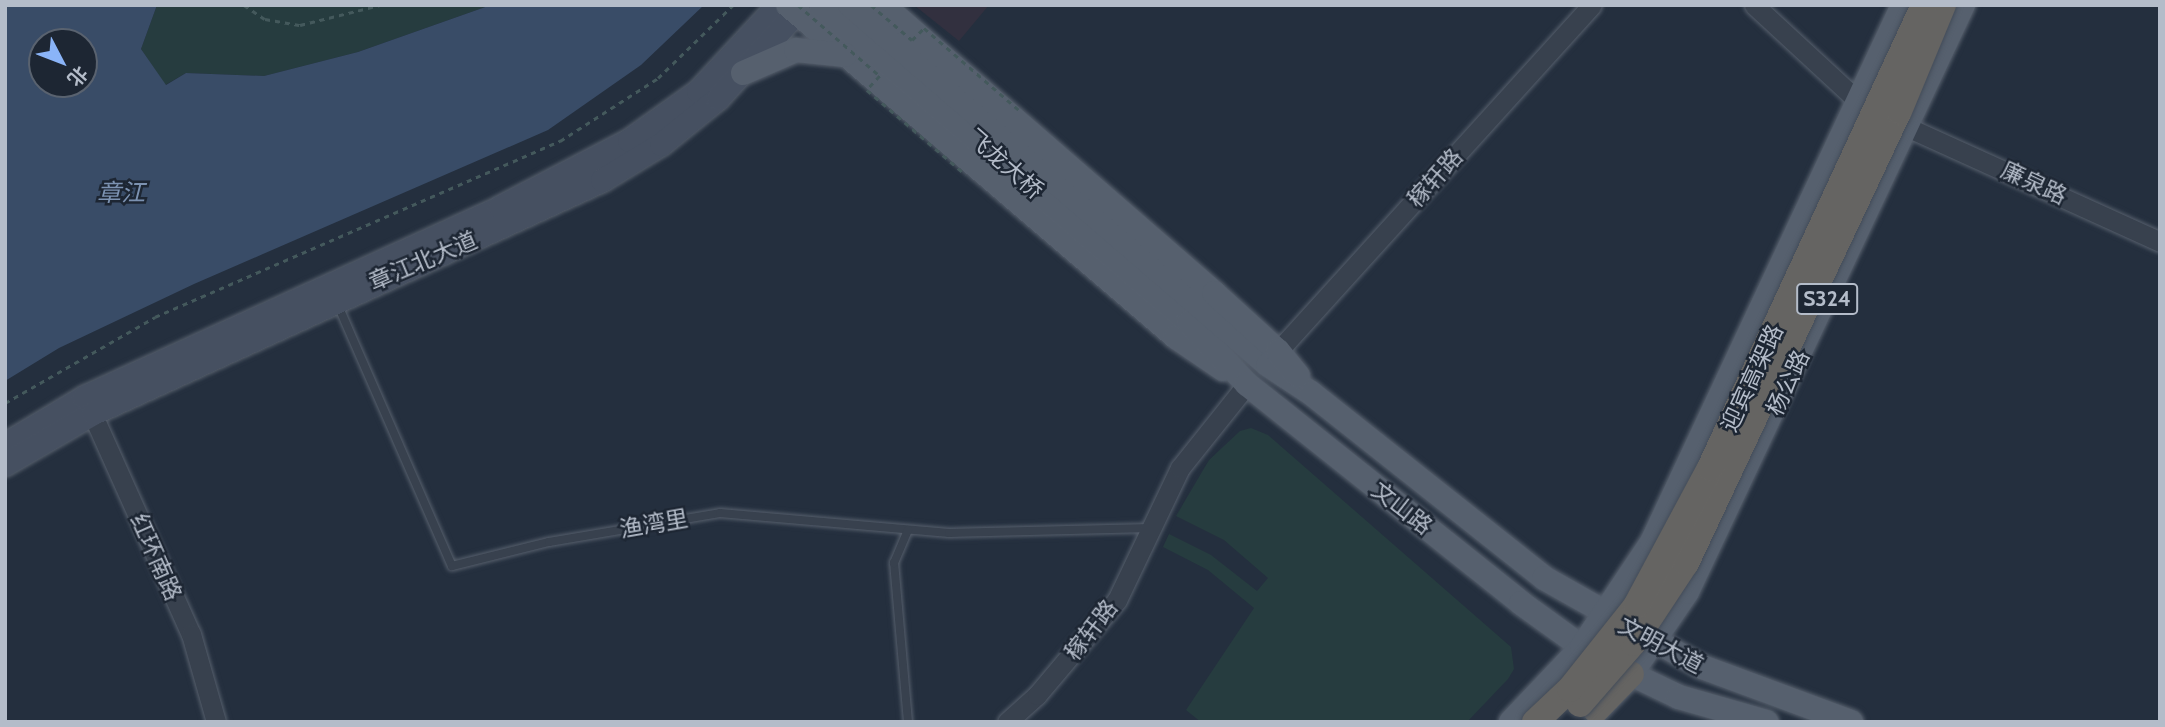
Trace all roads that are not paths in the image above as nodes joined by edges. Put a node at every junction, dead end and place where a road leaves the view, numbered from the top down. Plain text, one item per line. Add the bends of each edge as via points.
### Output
1 (821, 5) edge
2 (850, 5) edge
3 (883, 5) edge
4 (1592, 5) edge
5 (1754, 5) edge
6 (1903, 5) edge
7 (1924, 5) edge
8 (1943, 5) edge
9 (1963, 5) edge
10 (793, 7) edge
11 (848, 56) junction
12 (743, 73) junction
13 (1858, 102) junction
14 (1907, 127) junction
15 (2160, 242) edge
16 (335, 299) junction
17 (1195, 315) junction
18 (1278, 351) junction
19 (1247, 384) junction
20 (1311, 393) junction
21 (88, 405) junction
22 (5, 444) edge
23 (5, 464) edge
24 (1151, 528) junction
25 (908, 530) junction
26 (1605, 616) junction
27 (1654, 643) junction
28 (1582, 647) junction
29 (1631, 674) junction
30 (1590, 716) edge
31 (216, 722) edge
32 (908, 722) edge
33 (1006, 722) edge
34 (1511, 722) edge
35 (1535, 722) edge
36 (1561, 722) edge
37 (1766, 722) edge
38 (1851, 722) edge

1 - 17 main road, 飞龙大桥
2 - 17 main road, 飞龙大桥
3 - 18 main road
4 - 18 street, 稼轩路
5 - 13 street
6 - 13 main road, S324
7 - 35 highway, 迎宾高架路, bridge via 1710,468 1654,572 1615,634 1570,689
8 - 36 highway, 迎宾高架路, bridge via 1893,124 1686,563 1633,643
9 - 14 main road, 杨公路 / S324
10 - 11 main road
10 - 12 main road, 章江北大道
10 - 21 main road, 章江北大道 via 698,91 629,140
11 - 12 main road via 796,50
11 - 19 main road via 1176,337
12 - 16 main road, 章江北大道 via 681,128 602,180
13 - 26 main road, S324 via 1652,542
14 - 15 street, 廉泉路
14 - 27 main road, 杨公路 / S324 via 1740,485 1687,592
16 - 21 main road, 章江北大道
16 - 25 lane, 渔湾里 via 452,566 549,542 720,513
17 - 19 main road, 文山路
17 - 20 main road, 文山路
18 - 20 main road
19 - 24 street, 稼轩路 via 1180,468
19 - 28 main road, 文山路
20 - 26 main road, 文山路 via 1544,578
21 - 22 main road, 章江北大道
21 - 23 main road, 章江北大道
21 - 31 street, 红环南路 via 191,634
24 - 25 lane, 渔湾里
24 - 33 street, 稼轩路 via 1116,600 1037,695
25 - 32 lane via 894,563
26 - 27 main road, 文明大道
26 - 28 main road, 文明大道 / S324
27 - 29 main road, 杨公路 / S324
27 - 38 main road, 文明大道 via 1753,688
28 - 29 main road, 文山路
28 - 34 main road, 文明大道 / S324
29 - 30 highway, 文明大道 / S324
29 - 37 main road, 文明大道 via 1679,697

